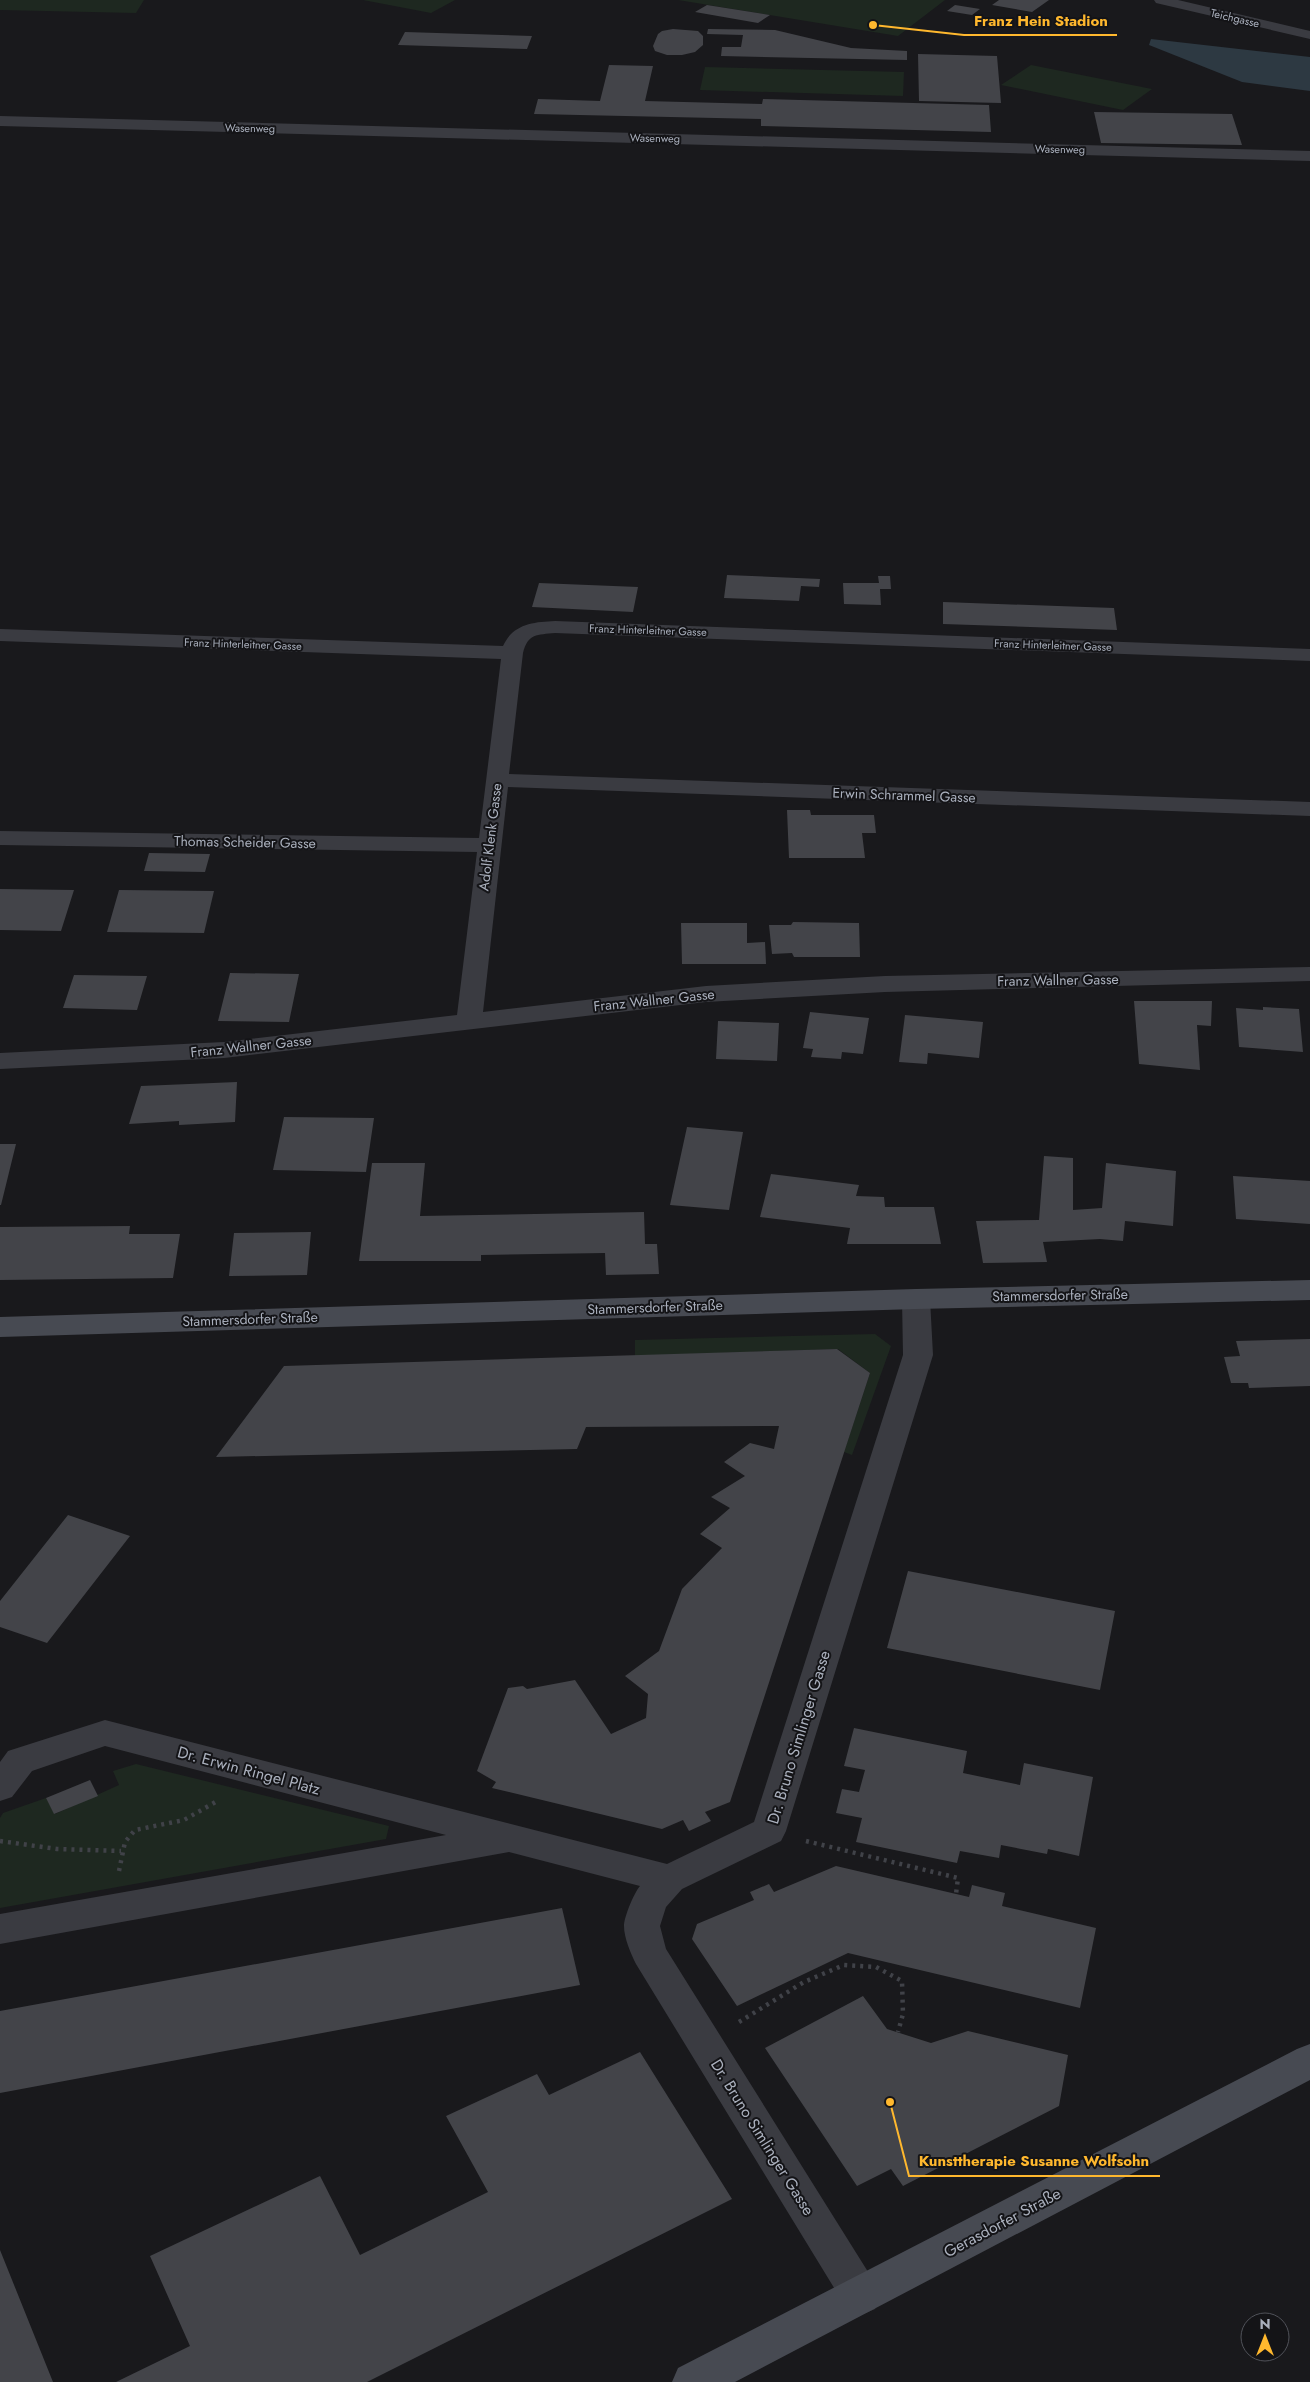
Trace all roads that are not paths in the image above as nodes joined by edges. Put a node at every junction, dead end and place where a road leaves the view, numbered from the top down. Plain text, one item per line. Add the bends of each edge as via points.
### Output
1 (1161, 0) edge
2 (1310, 35) edge
3 (0, 122) edge
4 (1310, 156) edge
5 (0, 635) edge
6 (512, 653) junction
7 (1310, 654) edge
8 (497, 780) junction
9 (1310, 809) edge
10 (0, 838) edge
11 (489, 846) junction
12 (1310, 974) edge
13 (469, 1021) junction
14 (0, 1061) edge
15 (1310, 1290) edge
16 (916, 1299) junction
17 (0, 1327) edge
18 (0, 1787) edge
19 (511, 1838) junction
20 (668, 1879) junction
21 (0, 1929) edge
22 (1310, 2062) edge
23 (861, 2296) junction
24 (693, 2382) edge

1 - 2 street, Teichgasse
3 - 4 street, Wasenweg
5 - 6 street, Franz Hinterleitner Gasse
6 - 7 street, Franz Hinterleitner Gasse via 514,641 525,630 555,627
6 - 8 street, Adolf Klenk Gasse
8 - 9 street, Erwin Schrammel Gasse
8 - 11 street, Adolf Klenk Gasse
10 - 11 street, Thomas Scheider Gasse
11 - 13 street, Adolf Klenk Gasse
12 - 13 street, Franz Wallner Gasse via 885,984 706,994
13 - 14 street, Franz Wallner Gasse via 224,1050
15 - 16 main road, Stammersdorfer Straße
16 - 17 main road, Stammersdorfer Straße
16 - 20 street, Dr. Bruno Simlinger Gasse via 918,1356 769,1831
18 - 19 street, Dr. Erwin Ringel Platz via 20,1761 105,1733
19 - 20 street, Dr. Erwin Ringel Platz
19 - 21 street, Dr. Erwin Ringel Platz
20 - 23 street, Dr. Bruno Simlinger Gasse via 650,1900 642,1926 649,1953
22 - 23 main road, Gerasdorfer Straße
23 - 24 main road, Gerasdorfer Straße

